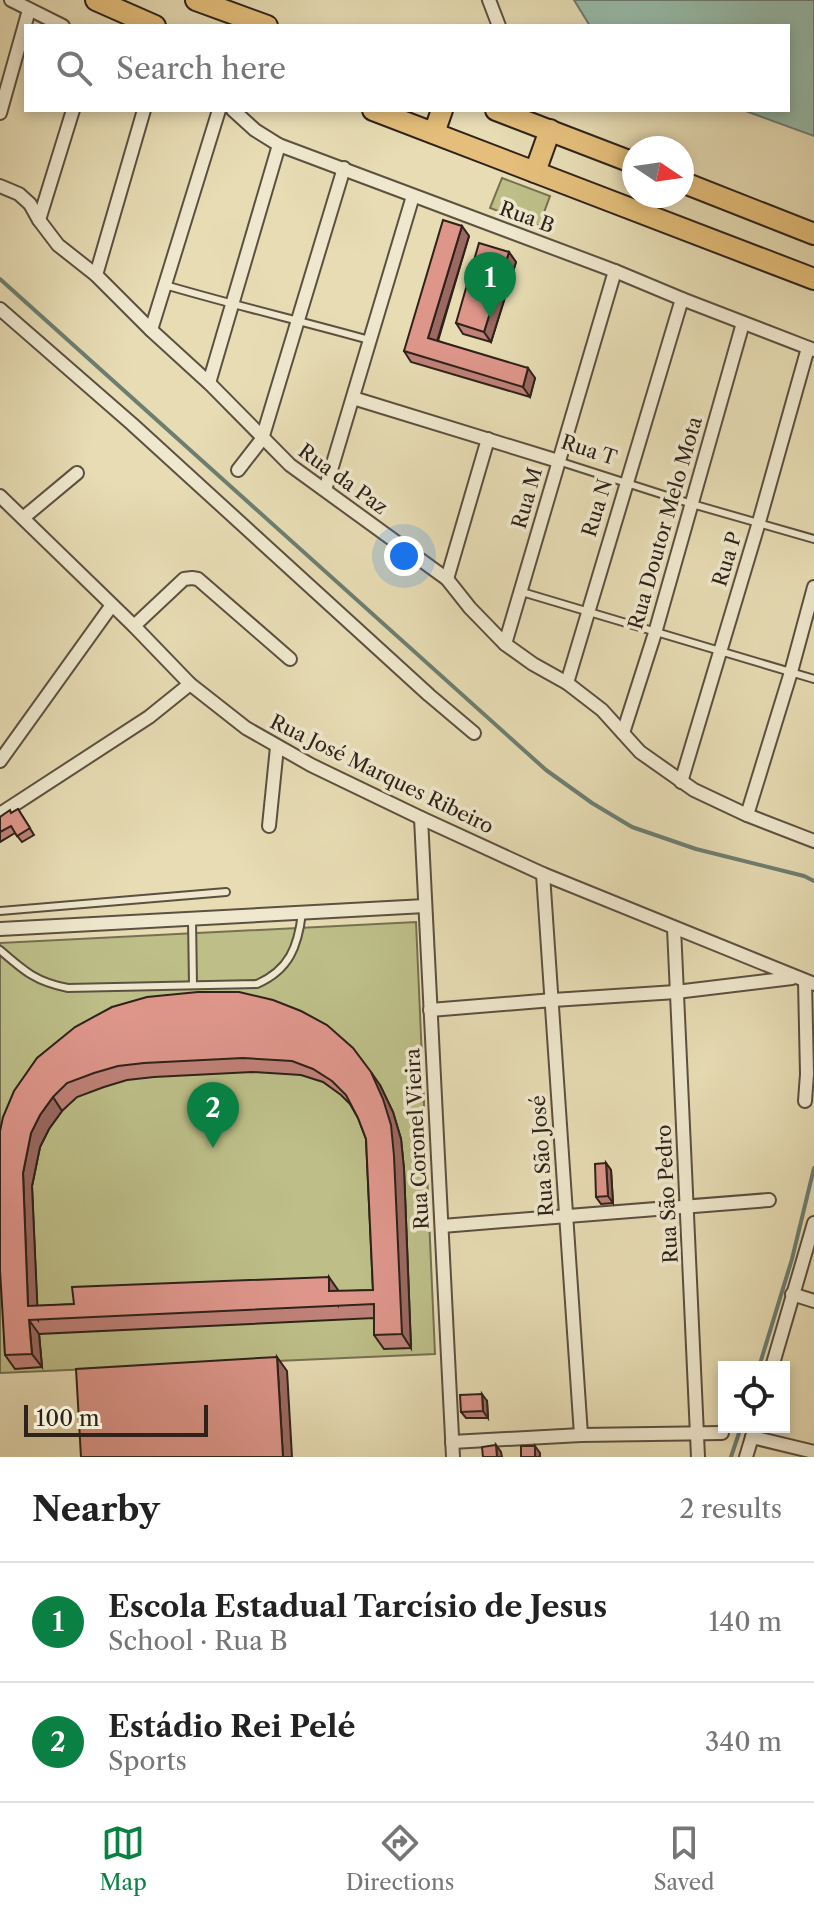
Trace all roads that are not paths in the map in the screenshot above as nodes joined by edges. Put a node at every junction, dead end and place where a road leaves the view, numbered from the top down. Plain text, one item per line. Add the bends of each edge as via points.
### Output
1 (11, 0) edge
2 (96, 0) edge
3 (196, 0) edge
4 (489, 0) edge
5 (225, 5) edge
6 (29, 10) junction
7 (25, 24) edge
8 (59, 24) edge
9 (150, 24) edge
10 (263, 24) edge
11 (498, 24) edge
12 (24, 28) edge
13 (72, 112) edge
14 (143, 112) edge
15 (218, 112) edge
16 (235, 112) edge
17 (378, 112) edge
18 (441, 112) edge
19 (504, 112) edge
20 (0, 113) edge
21 (541, 122) edge
22 (434, 133) junction
23 (279, 145) junction
24 (622, 158) edge
25 (344, 168) junction
26 (535, 172) junction
27 (0, 186) edge
28 (694, 187) edge
29 (413, 196) junction
30 (39, 220) junction
31 (814, 234) edge
32 (615, 271) junction
33 (96, 275) junction
34 (814, 279) edge
35 (165, 285) junction
36 (682, 299) junction
37 (233, 305) junction
38 (0, 309) edge
39 (298, 319) junction
40 (743, 323) junction
41 (151, 330) junction
42 (369, 340) junction
43 (811, 349) edge
44 (209, 383) junction
45 (353, 398) junction
46 (262, 439) junction
47 (488, 439) junction
48 (558, 461) junction
49 (238, 470) dead end
50 (77, 473) dead end
51 (626, 483) junction
52 (325, 490) junction
53 (0, 496) edge
54 (692, 504) junction
55 (28, 514) junction
56 (759, 522) junction
57 (814, 539) edge
58 (447, 579) junction
59 (814, 587) edge
60 (522, 592) junction
61 (112, 605) junction
62 (587, 611) junction
63 (134, 626) junction
64 (655, 633) junction
65 (505, 644) junction
66 (720, 651) junction
67 (290, 659) dead end
68 (791, 672) junction
69 (814, 679) edge
70 (567, 683) junction
71 (190, 684) junction
72 (474, 733) dead end
73 (623, 733) junction
74 (277, 747) junction
75 (0, 761) edge
76 (681, 782) junction
77 (0, 814) edge
78 (747, 815) junction
79 (421, 818) junction
80 (269, 826) dead end
81 (813, 836) edge
82 (543, 874) junction
83 (226, 892) dead end
84 (425, 906) junction
85 (0, 911) edge
86 (302, 913) junction
87 (192, 920) junction
88 (674, 928) junction
89 (0, 929) edge
90 (0, 950) edge
91 (805, 981) edge
92 (193, 985) junction
93 (676, 992) junction
94 (553, 1000) junction
95 (430, 1010) junction
96 (805, 1101) dead end
97 (769, 1200) dead end
98 (688, 1207) junction
99 (566, 1216) junction
100 (814, 1223) edge
101 (442, 1226) junction
102 (792, 1294) junction
103 (814, 1301) edge
104 (774, 1361) edge
105 (722, 1433) dead end
106 (754, 1433) edge
107 (757, 1433) edge
108 (698, 1434) junction
109 (581, 1435) junction
110 (452, 1442) junction
111 (814, 1452) edge
112 (453, 1457) edge
113 (698, 1457) edge
114 (746, 1457) edge

1 - 6 street
2 - 9 main road
3 - 5 main road
4 - 11 street
5 - 10 main road
6 - 7 street
6 - 8 street
12 - 20 street
13 - 30 street
14 - 33 street
15 - 35 street
16 - 23 street, Rua B
17 - 22 main road
18 - 22 main road
19 - 21 main road
21 - 24 main road
21 - 26 main road
22 - 26 main road
23 - 25 street, Rua B
23 - 37 street
25 - 29 street, Rua B
25 - 39 street
26 - 34 main road
27 - 30 street, Rua da Paz via 19,194
28 - 31 main road
29 - 32 street, Rua B
29 - 42 street
30 - 33 street, Rua da Paz via 58,245
32 - 36 street, Rua B
32 - 48 street, Rua M
33 - 41 street, Rua da Paz
35 - 37 lane
35 - 41 street
36 - 40 street, Rua B
36 - 51 street, Rua N
37 - 39 lane
37 - 44 street
38 - 72 street
39 - 42 lane
39 - 46 street
40 - 43 street, Rua B
40 - 54 street, Rua Doutor Melo Mota
41 - 44 street, Rua da Paz
42 - 45 street
43 - 56 street, Rua P
44 - 46 street, Rua da Paz
45 - 47 street, Rua T
45 - 52 street
46 - 49 street
46 - 52 street, Rua da Paz
47 - 48 street, Rua T
47 - 58 street
48 - 51 lane, Rua T
48 - 60 street, Rua M
50 - 55 street
51 - 54 lane, Rua T
51 - 62 street, Rua N
52 - 58 street, Rua da Paz
53 - 55 street, Rua José Marques Ribeiro
54 - 56 lane, Rua T
54 - 64 street, Rua Doutor Melo Mota
55 - 61 street, Rua José Marques Ribeiro
56 - 57 lane, Rua T
56 - 66 street, Rua P
58 - 65 street, Rua da Paz
59 - 68 street
60 - 62 lane
60 - 65 street, Rua M
61 - 63 street, Rua José Marques Ribeiro
61 - 75 street
62 - 64 lane
62 - 70 street, Rua N
63 - 67 street via 184,579 198,579
63 - 71 street, Rua José Marques Ribeiro
64 - 66 lane
64 - 73 street, Rua Doutor Melo Mota
65 - 70 street, Rua da Paz
66 - 68 lane
66 - 76 street, Rua P
68 - 69 lane
68 - 78 street
70 - 73 street, Rua da Paz
71 - 74 street, Rua José Marques Ribeiro
71 - 77 street via 149,717
73 - 76 street, Rua da Paz
74 - 79 street, Rua José Marques Ribeiro
74 - 80 street
76 - 78 street, Rua da Paz
78 - 81 street, Rua da Paz
79 - 82 street, Rua José Marques Ribeiro
79 - 84 street, Rua Coronel Vieira
82 - 88 street, Rua José Marques Ribeiro
82 - 94 street, Rua São José
83 - 85 lane
84 - 86 street
84 - 95 street, Rua Coronel Vieira
86 - 87 street
86 - 92 lane via 299,939 273,977 257,984
87 - 89 street
87 - 92 lane
88 - 91 street, Rua José Marques Ribeiro
88 - 93 street, Rua São Pedro
90 - 92 lane via 26,973 68,988
91 - 93 street
91 - 96 street
93 - 94 street
93 - 98 street, Rua São Pedro
94 - 95 street
94 - 99 street, Rua São José
95 - 101 street, Rua Coronel Vieira
97 - 98 street
98 - 99 street
98 - 108 street, Rua São Pedro
99 - 101 street
99 - 109 street, Rua São José
100 - 102 street
101 - 110 street, Rua Coronel Vieira
102 - 103 street
102 - 104 street
105 - 108 street
106 - 114 street
107 - 111 street
108 - 109 street
108 - 113 street, Rua São Pedro
109 - 110 street
110 - 112 street, Rua Coronel Vieira

